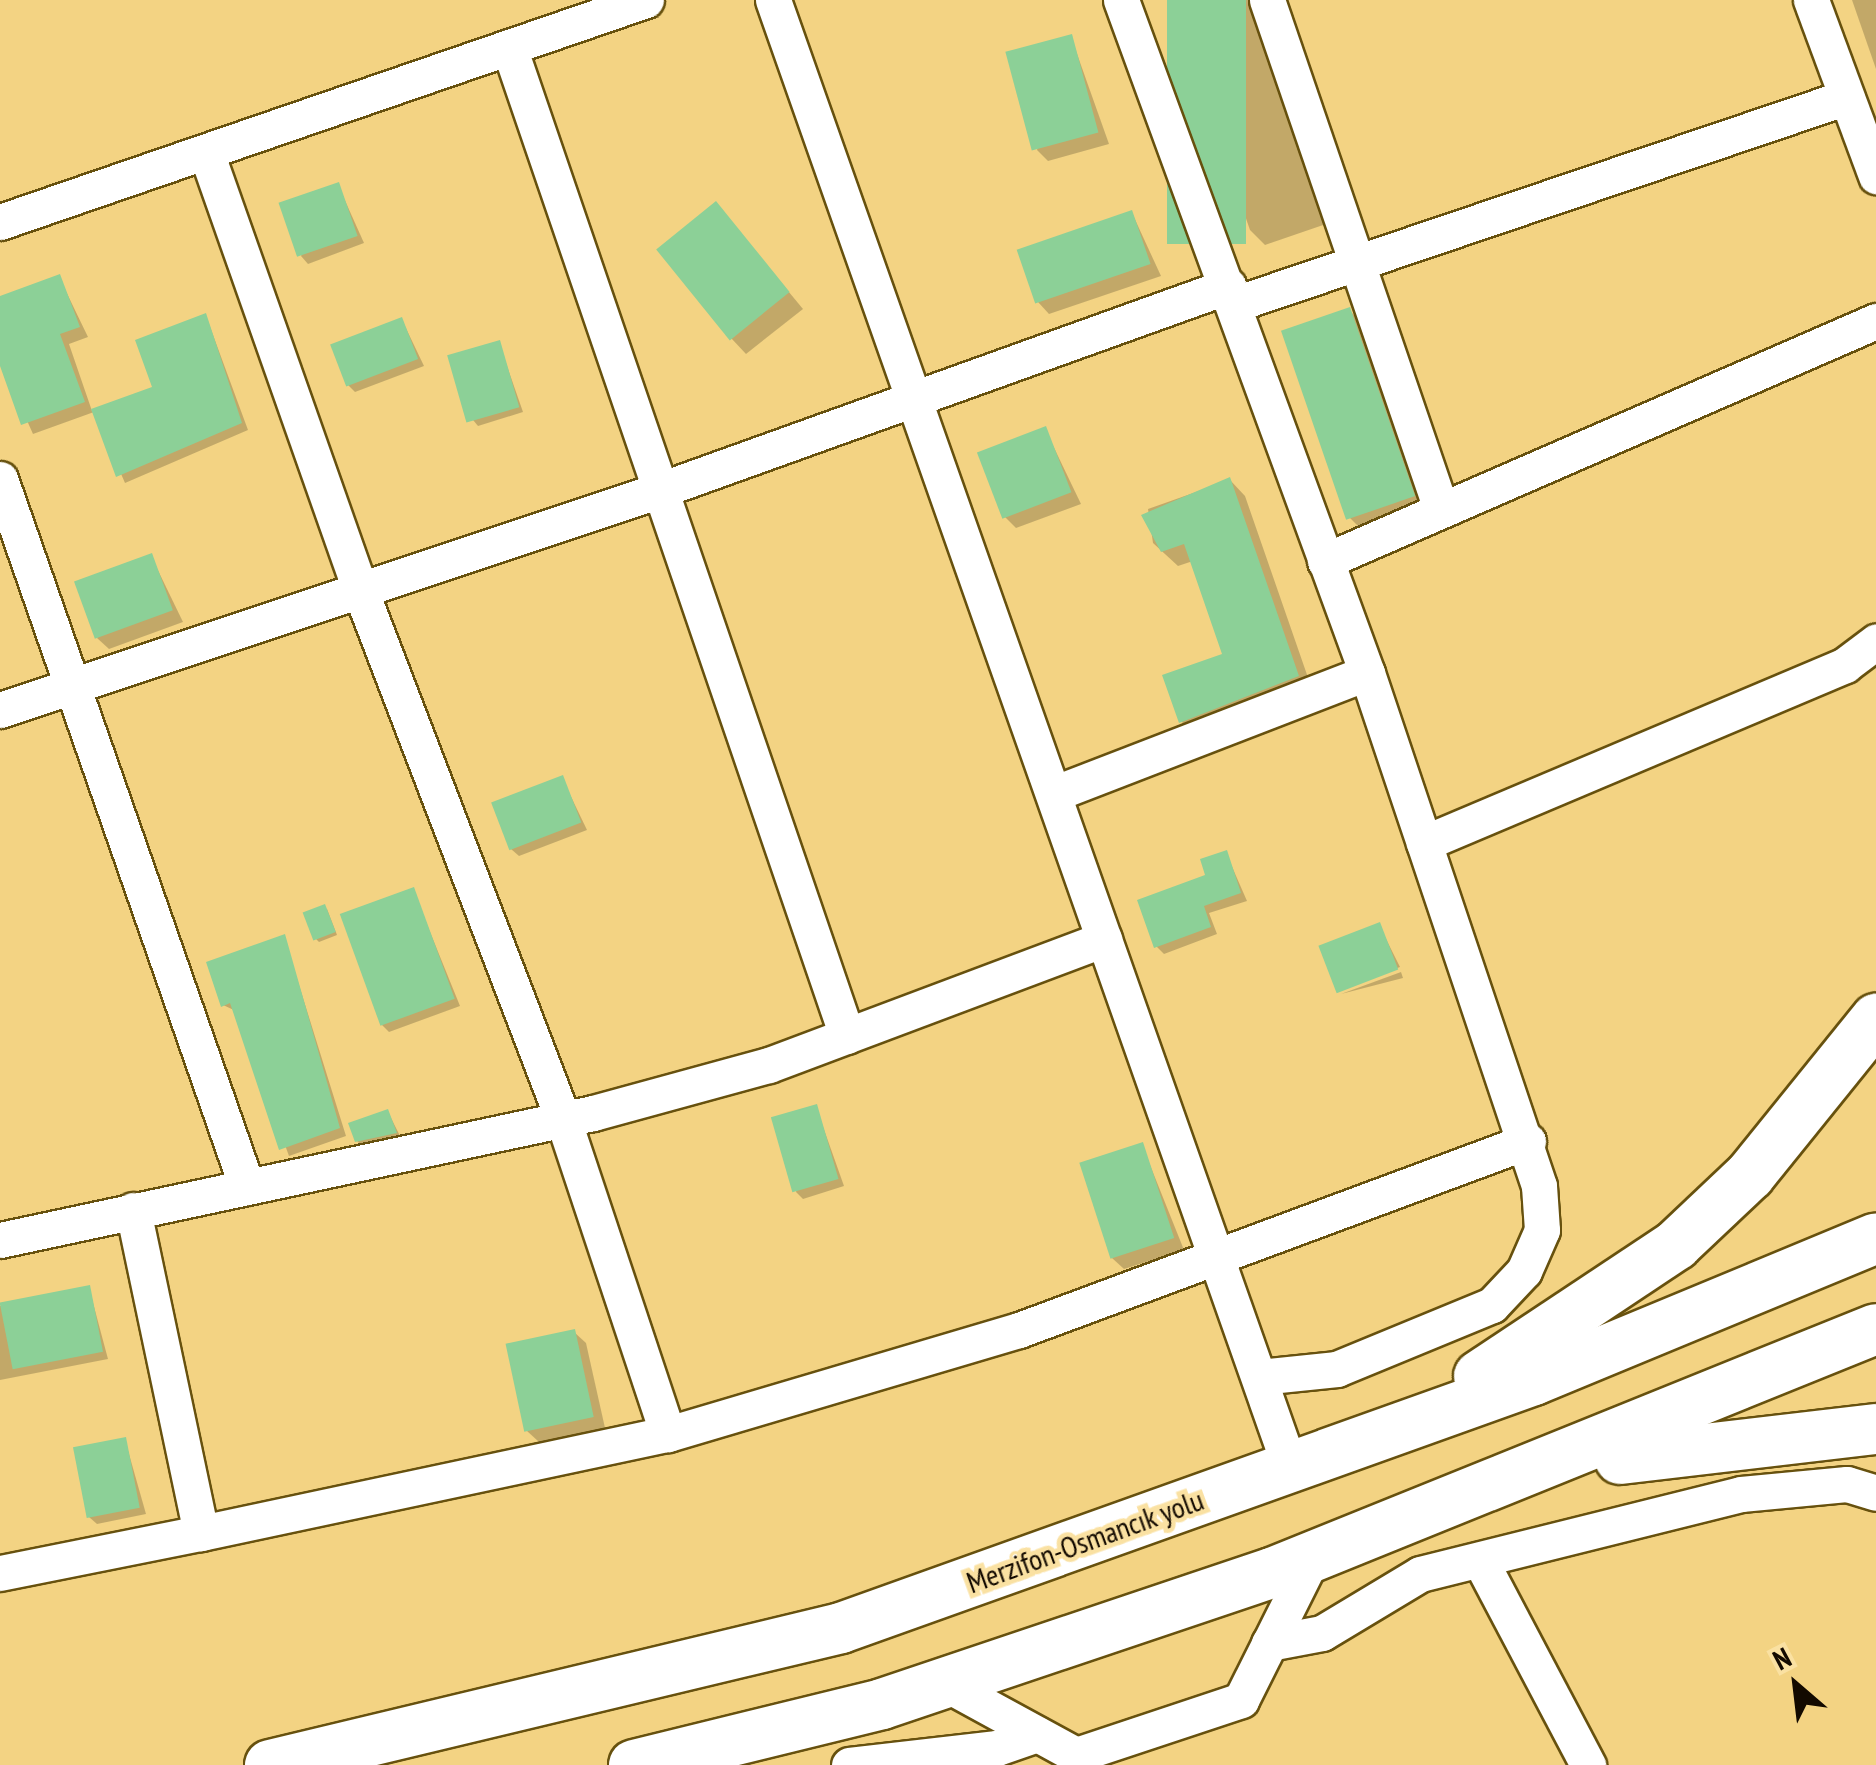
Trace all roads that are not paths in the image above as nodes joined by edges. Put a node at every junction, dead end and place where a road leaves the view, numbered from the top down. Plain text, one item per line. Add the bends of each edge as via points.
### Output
1 (646, 0) edge
2 (773, 0) edge
3 (1121, 0) edge
4 (1267, 0) edge
5 (1812, 0) edge
6 (583, 10) edge
7 (509, 47) junction
8 (1844, 98) junction
9 (206, 152) junction
10 (1876, 176) edge
11 (1, 215) edge
12 (1357, 262) junction
13 (1231, 295) junction
14 (1876, 322) edge
15 (913, 398) junction
16 (0, 480) edge
17 (660, 490) junction
18 (1441, 508) junction
19 (1325, 561) junction
20 (359, 588) junction
21 (1876, 642) edge
22 (1367, 673) junction
23 (72, 686) junction
24 (0, 710) edge
25 (1058, 792) junction
26 (1424, 844) junction
27 (1104, 939) junction
28 (1876, 1019) edge
29 (847, 1036) junction
30 (562, 1119) junction
31 (1528, 1141) junction
32 (248, 1187) junction
33 (134, 1210) junction
34 (1876, 1238) edge
35 (0, 1240) edge
36 (1220, 1257) junction
37 (1876, 1329) edge
38 (1259, 1377) junction
39 (1876, 1429) edge
40 (668, 1434) junction
41 (1383, 1434) junction
42 (1290, 1467) junction
43 (1517, 1478) junction
44 (1876, 1494) edge
45 (201, 1532) junction
46 (1312, 1558) junction
47 (1480, 1560) junction
48 (0, 1573) edge
49 (1269, 1643) junction
50 (944, 1683) junction
51 (1037, 1734) junction
52 (270, 1765) edge
53 (634, 1765) edge
54 (849, 1765) edge
55 (1588, 1765) edge

1 - 6 street
2 - 15 street
3 - 13 street
4 - 12 street
5 - 8 street
6 - 7 street
7 - 9 street
7 - 17 street
8 - 10 street
8 - 12 street
9 - 11 street
9 - 20 street
12 - 13 street
12 - 18 street
13 - 15 street
13 - 19 street
14 - 18 street
15 - 17 street
15 - 25 street
16 - 23 street
17 - 20 street
17 - 29 street
18 - 19 street
19 - 22 street
20 - 23 street
20 - 30 street
21 - 26 street via 1845,665
22 - 25 street
22 - 26 street
23 - 24 street
23 - 32 street
25 - 27 street
26 - 31 street
27 - 29 street
27 - 36 street
28 - 41 highway via 1750,1175 1676,1245
29 - 30 street
30 - 32 street
30 - 40 street
31 - 36 street
31 - 38 street via 1542,1230 1524,1271 1492,1305 1337,1369
32 - 33 street
33 - 35 street
33 - 45 street
34 - 41 highway, Merzifon-Osmancık yolu
36 - 38 street
36 - 40 street via 1019,1330
37 - 43 highway
38 - 42 street
39 - 43 highway via 1712,1441
40 - 45 street
41 - 42 highway, Merzifon-Osmancık yolu
42 - 52 highway, Merzifon-Osmancık yolu via 840,1628
43 - 46 highway
44 - 47 street via 1847,1484 1771,1489
45 - 48 street
46 - 49 street
46 - 50 highway
47 - 49 street via 1396,1583 1322,1633
47 - 55 street
49 - 51 street via 1241,1700 1076,1755
50 - 51 street
50 - 53 highway
51 - 54 street via 997,1748

